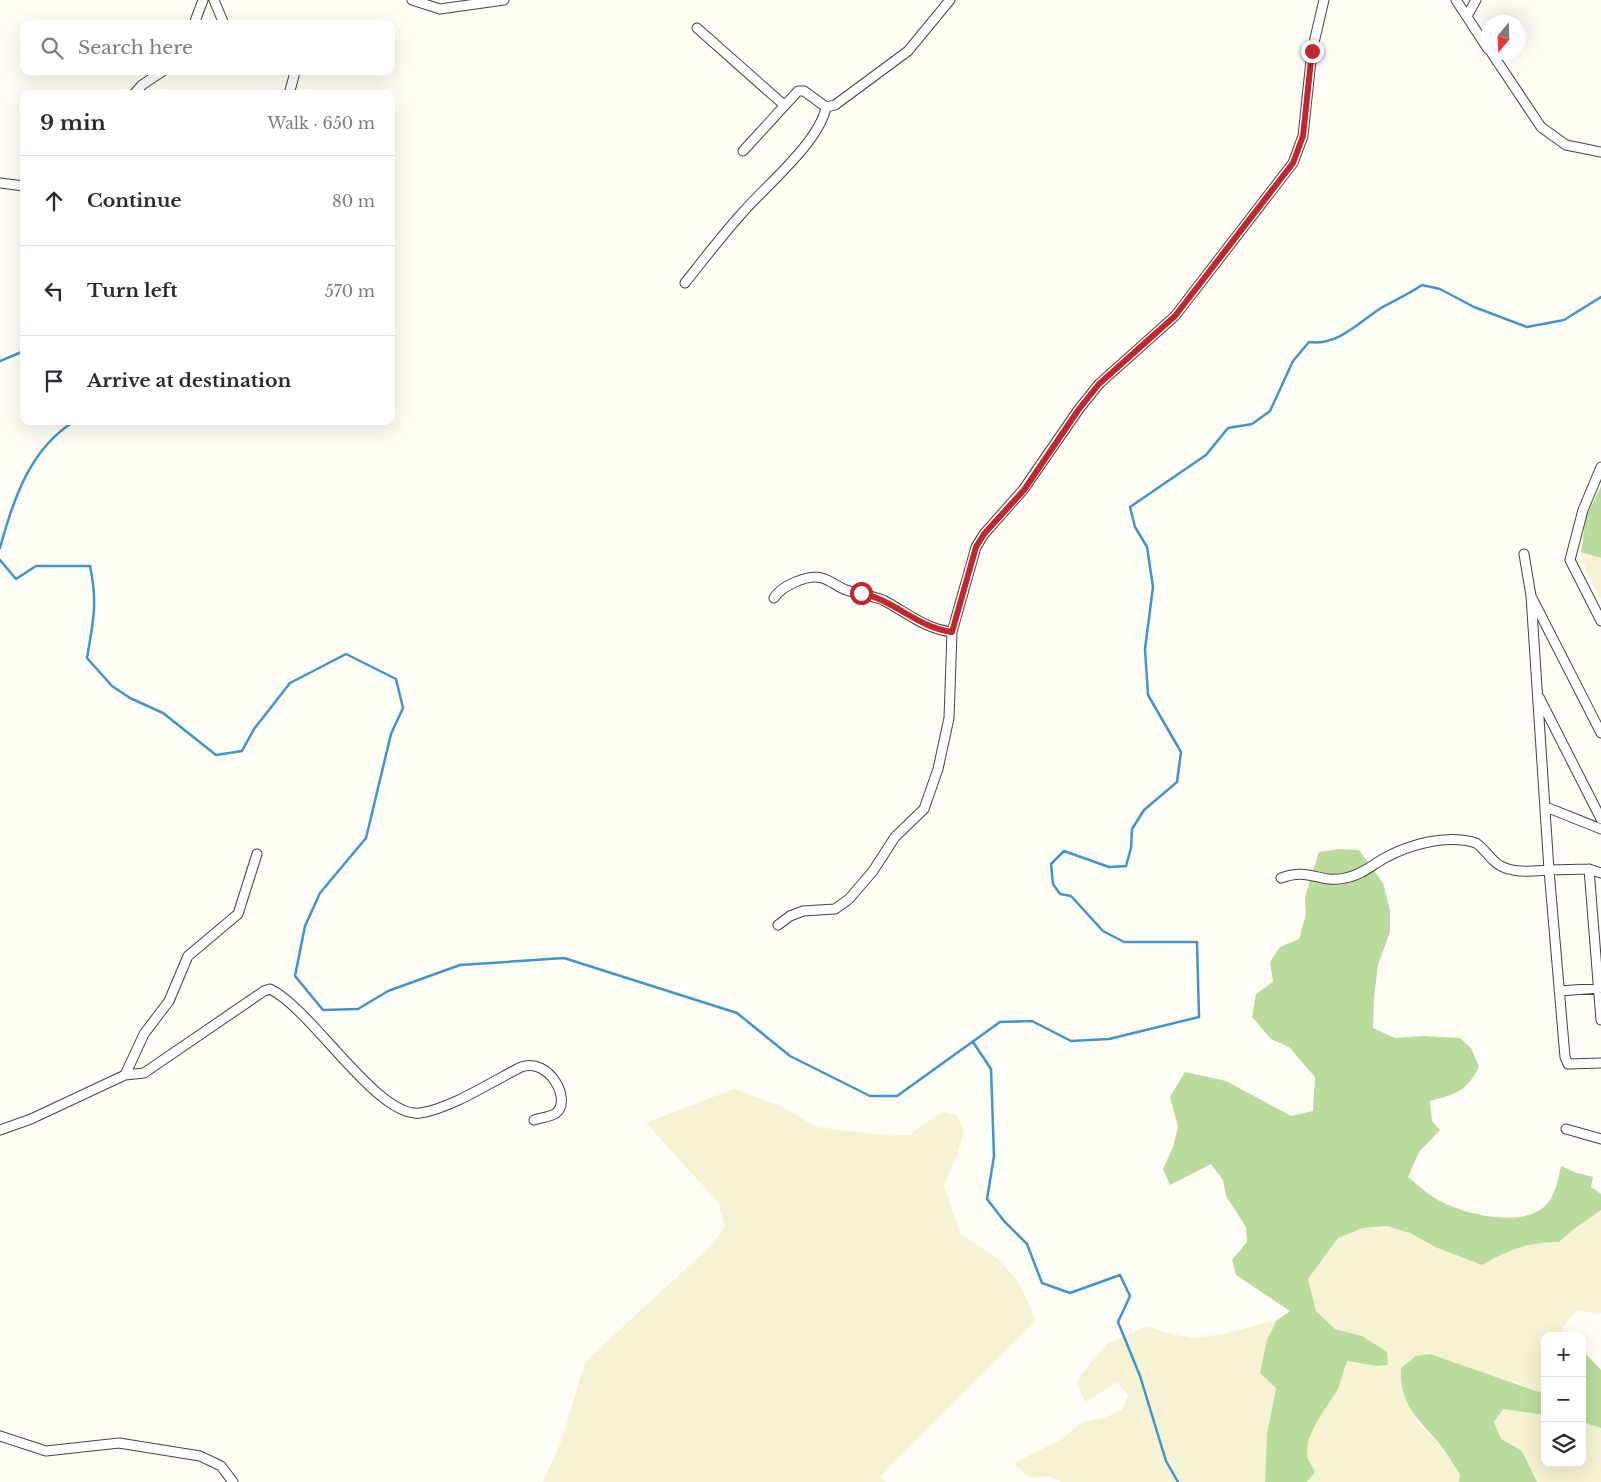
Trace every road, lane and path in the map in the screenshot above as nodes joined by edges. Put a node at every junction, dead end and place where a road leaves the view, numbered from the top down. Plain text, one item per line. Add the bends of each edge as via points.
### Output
1 (203, 0) edge
2 (214, 0) edge
3 (412, 0) edge
4 (504, 0) edge
5 (950, 0) edge
6 (1324, 0) edge
7 (1456, 0) edge
8 (1476, 0) edge
9 (1467, 16) junction
10 (196, 20) edge
11 (222, 20) edge
12 (697, 28) dead end
13 (1481, 38) edge
14 (1496, 60) edge
15 (157, 75) edge
16 (294, 75) edge
17 (138, 90) edge
18 (289, 90) edge
19 (784, 105) junction
20 (826, 107) junction
21 (743, 151) dead end
22 (1601, 152) edge
23 (0, 183) edge
24 (20, 186) edge
25 (684, 283) dead end
26 (1601, 467) edge
27 (1524, 554) dead end
28 (1531, 596) junction
29 (774, 598) dead end
30 (1601, 621) edge
31 (952, 632) junction
32 (1536, 692) junction
33 (1601, 734) edge
34 (1546, 807) junction
35 (1601, 819) edge
36 (1601, 829) edge
37 (257, 854) dead end
38 (1589, 869) junction
39 (1549, 870) junction
40 (1601, 873) edge
41 (1281, 878) dead end
42 (778, 925) dead end
43 (1600, 988) edge
44 (1559, 991) junction
45 (1601, 1020) edge
46 (1601, 1062) edge
47 (125, 1075) junction
48 (534, 1120) dead end
49 (1566, 1129) dead end
50 (0, 1130) edge
51 (1601, 1139) edge
52 (0, 1436) edge
53 (233, 1482) edge

1 - 10 street
2 - 11 street
3 - 4 street via 440,9
5 - 20 street via 908,51 833,107
6 - 31 street via 1312,51 1303,136 1293,163 1175,316 1099,384 1024,490 984,534 976,547
7 - 9 street
8 - 9 street
9 - 13 street
12 - 19 street
14 - 22 street via 1541,126 1566,145
15 - 17 street
16 - 18 street
19 - 20 street via 803,90
19 - 21 street
20 - 25 street via 820,124 793,159 743,212
23 - 24 street
26 - 30 street via 1583,510 1570,560
27 - 28 street
28 - 32 street
28 - 33 street
29 - 31 street via 787,585 819,577 846,590 884,601 931,627
31 - 42 street via 949,718 938,769 924,809 895,837 873,871 849,899 835,909 803,911
32 - 34 street
32 - 35 street
34 - 36 street
34 - 39 street
37 - 47 street via 238,914 188,956 168,1001 147,1028
38 - 39 street
38 - 40 street
38 - 43 street
39 - 41 street via 1507,869 1493,861 1476,843 1438,841 1419,843 1391,854 1345,878 1329,880 1301,872
39 - 44 street
43 - 44 street
43 - 45 street
44 - 46 street via 1568,1064
47 - 48 street via 144,1073 270,989 311,1022 349,1068 369,1086 413,1114 439,1108 521,1067 540,1066 558,1084 561,1101 555,1114
47 - 50 street
49 - 51 street
52 - 53 street via 46,1451 119,1443 200,1456 221,1466

